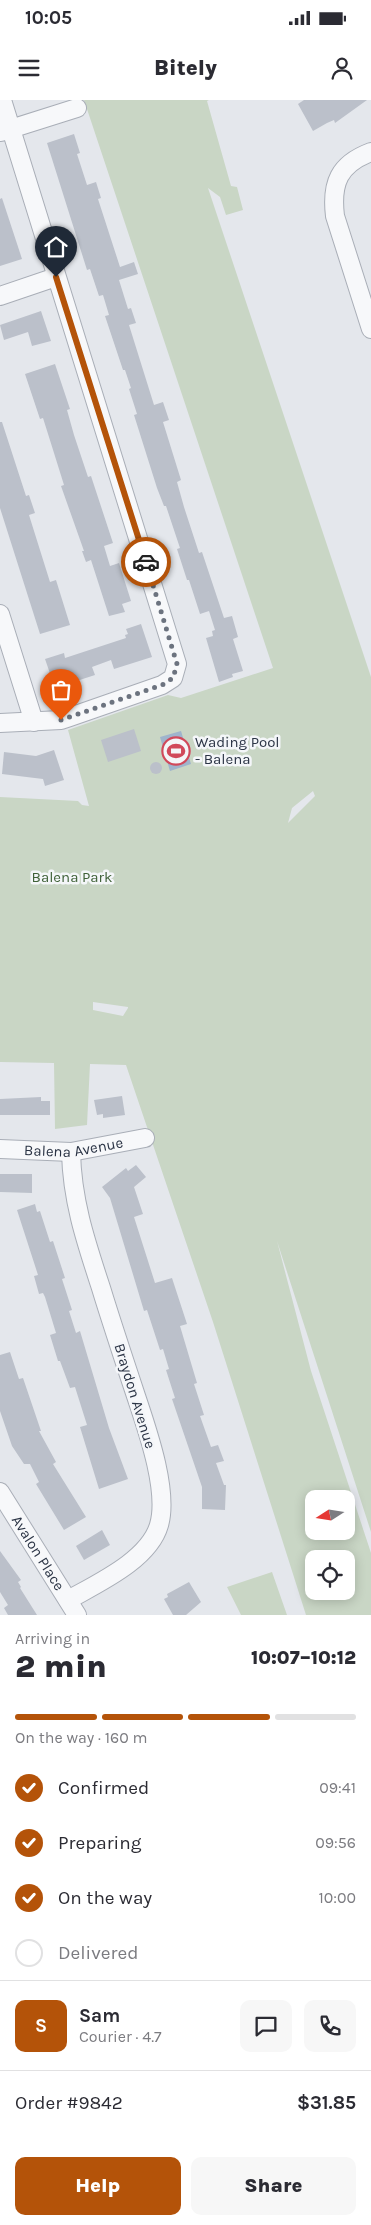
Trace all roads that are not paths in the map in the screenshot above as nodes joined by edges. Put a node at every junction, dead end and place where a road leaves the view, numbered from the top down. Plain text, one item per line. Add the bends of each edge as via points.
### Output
1 (2, 100) edge
2 (77, 108) dead end
3 (5, 131) edge
4 (371, 152) edge
5 (56, 277) junction
6 (0, 296) edge
7 (371, 329) edge
8 (0, 614) edge
9 (34, 722) junction
10 (0, 723) edge
11 (145, 1138) dead end
12 (0, 1149) edge
13 (71, 1152) junction
14 (0, 1492) edge
15 (68, 1600) junction
16 (77, 1615) edge

1 - 3 street
2 - 3 street
3 - 5 street
4 - 7 street via 349,163 341,173 333,202
5 - 6 street
5 - 9 street via 177,664 173,678 162,685 61,720
8 - 9 street
9 - 10 street
11 - 13 street, Balena Avenue
12 - 13 street, Balena Avenue
13 - 15 street, Braydon Avenue via 72,1181 80,1223 147,1430 160,1486 160,1507 159,1524 147,1548 104,1580
14 - 15 street, Avalon Place
15 - 16 street, Avalon Place

